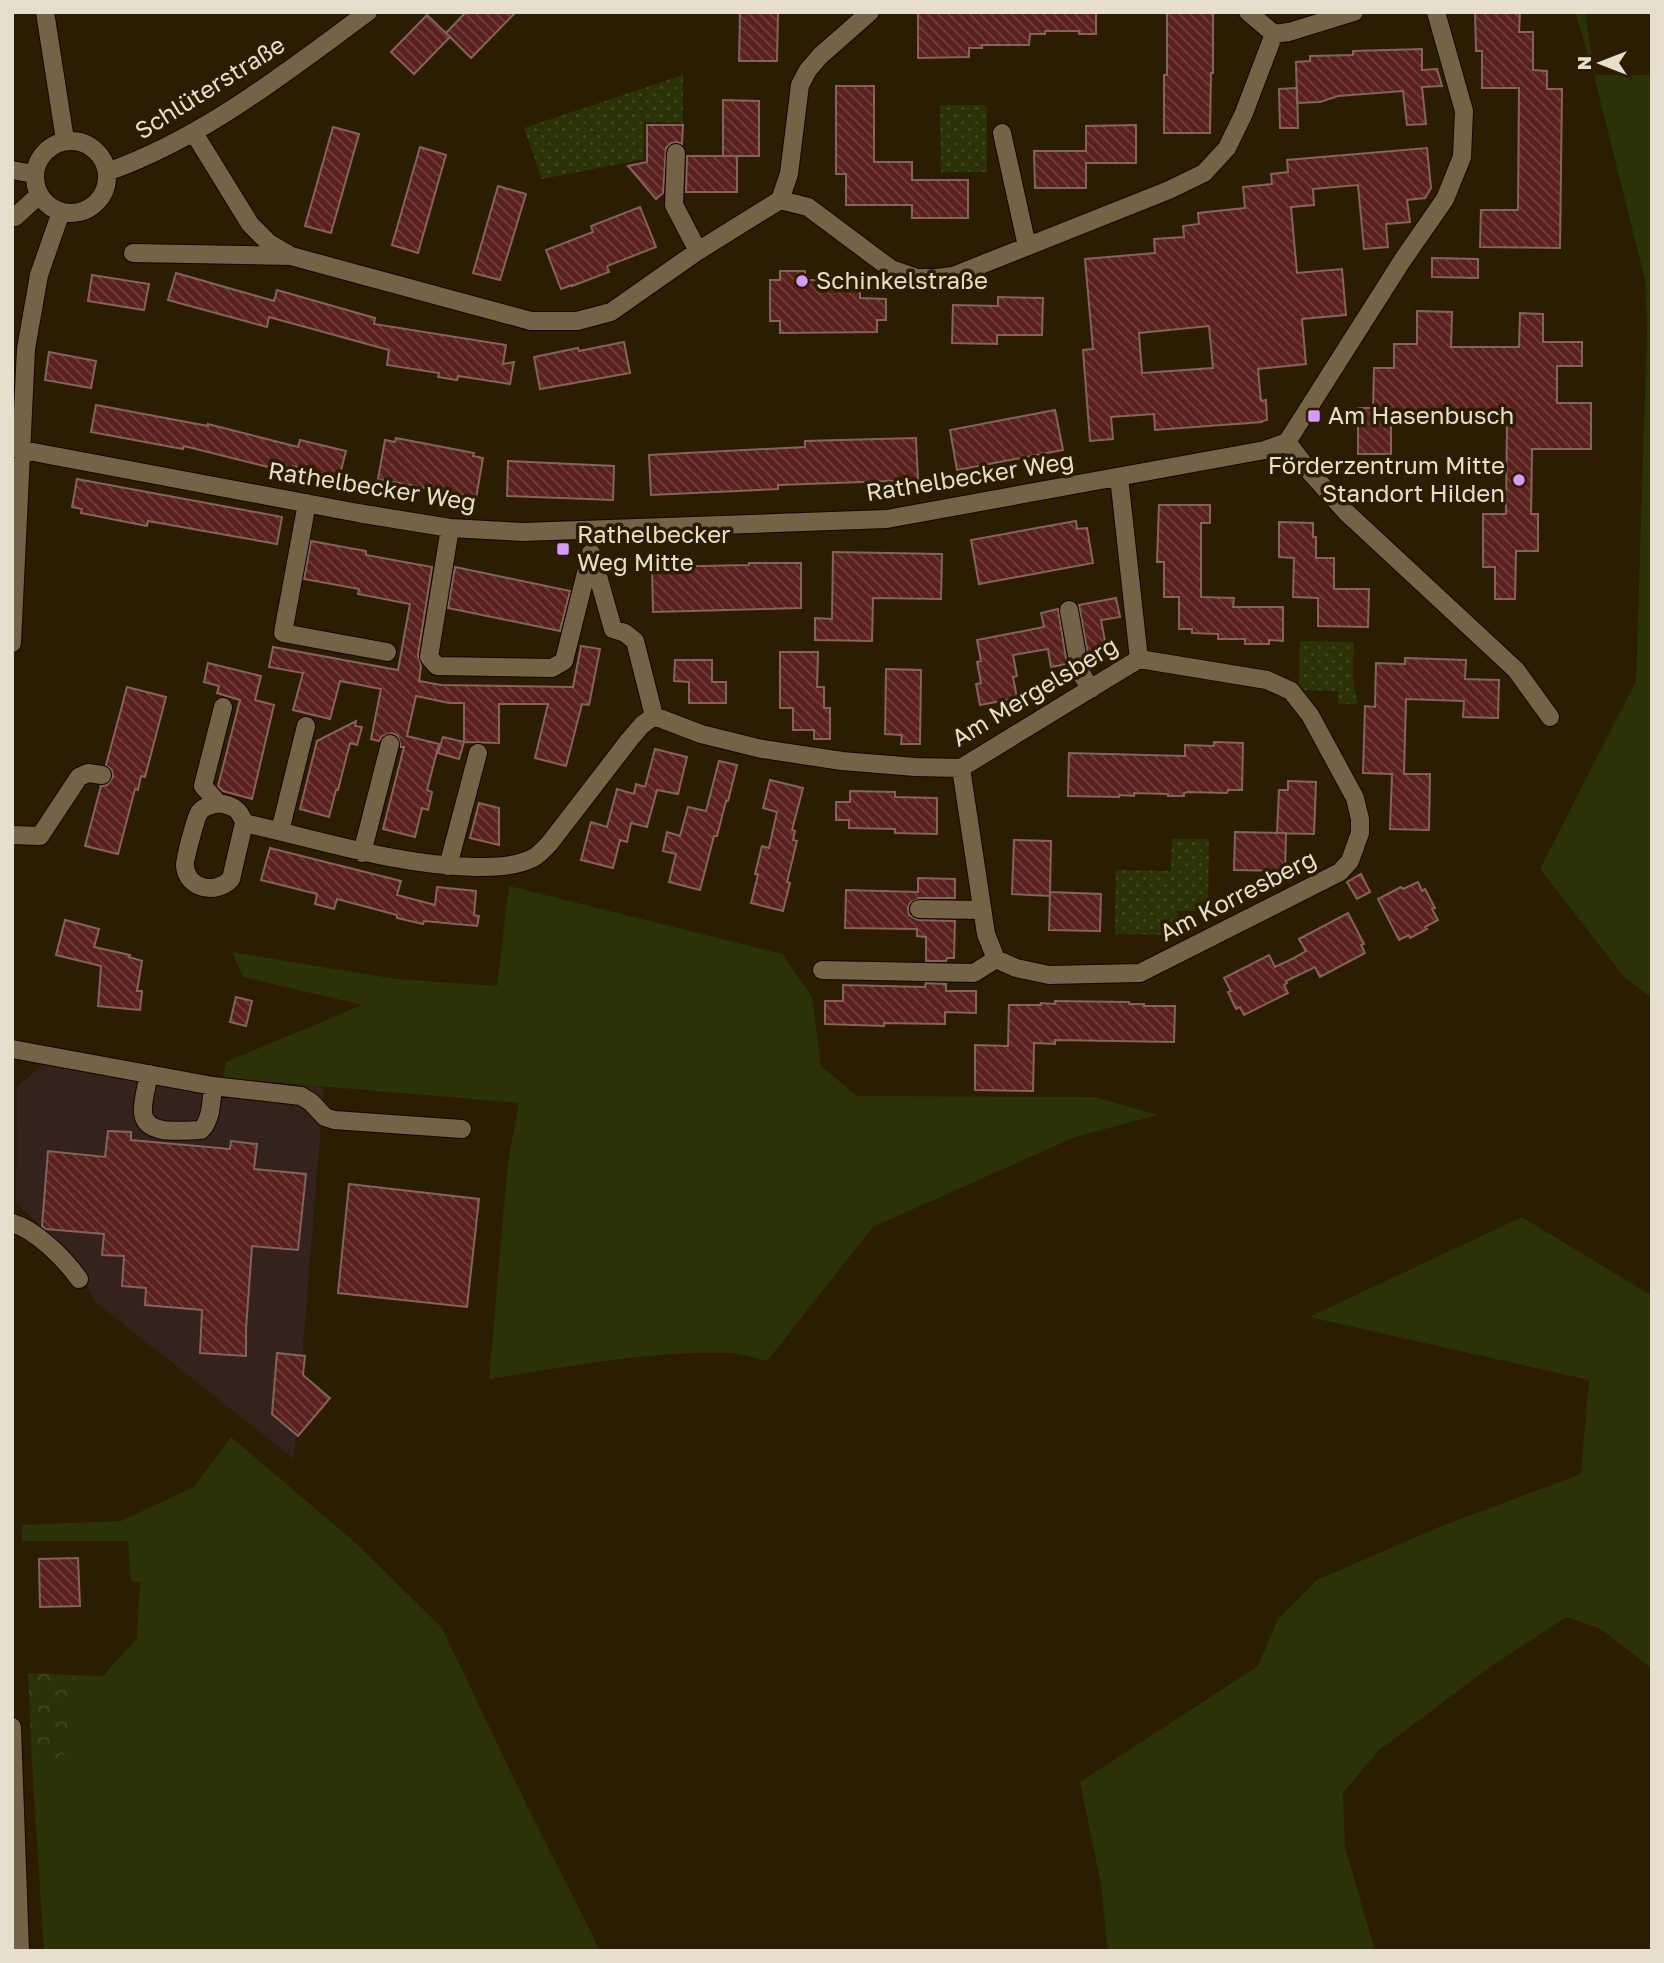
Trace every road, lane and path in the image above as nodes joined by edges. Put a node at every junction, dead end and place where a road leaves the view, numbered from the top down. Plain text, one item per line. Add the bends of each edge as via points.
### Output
1 (45, 12) edge
2 (368, 12) edge
3 (870, 12) edge
4 (1248, 12) edge
5 (1354, 12) edge
6 (1437, 12) edge
7 (1274, 34) junction
8 (1002, 132) dead end
9 (194, 133) junction
10 (65, 140) junction
11 (676, 153) dead end
12 (12, 170) edge
13 (107, 172) junction
14 (34, 174) junction
15 (39, 195) junction
16 (780, 200) junction
17 (61, 212) junction
18 (12, 216) edge
19 (1027, 246) junction
20 (698, 251) junction
21 (133, 253) dead end
22 (291, 256) junction
23 (1287, 442) junction
24 (17, 449) edge
25 (1119, 477) junction
26 (307, 503) junction
27 (450, 528) junction
28 (587, 531) junction
29 (591, 553) junction
30 (1069, 610) dead end
31 (12, 643) edge
32 (387, 652) dead end
33 (1139, 659) junction
34 (1091, 689) junction
35 (223, 707) dead end
36 (654, 716) junction
37 (1549, 717) dead end
38 (306, 726) dead end
39 (390, 744) dead end
40 (478, 753) dead end
41 (961, 768) junction
42 (102, 775) dead end
43 (218, 803) junction
44 (244, 823) junction
45 (280, 831) junction
46 (12, 835) edge
47 (362, 853) junction
48 (448, 866) junction
49 (919, 909) dead end
50 (982, 910) junction
51 (996, 959) junction
52 (822, 970) dead end
53 (12, 1049) edge
54 (149, 1074) junction
55 (213, 1086) junction
56 (462, 1129) dead end
57 (12, 1223) edge
58 (79, 1279) dead end
59 (12, 1727) edge
60 (13, 1776) edge
61 (14, 1845) edge
62 (20, 1951) edge

1 - 10 street
2 - 9 street, Schlüterstraße
3 - 16 street via 820,56 800,85 789,174
4 - 7 street
5 - 7 street
6 - 23 street via 1464,111 1462,157 1446,199
7 - 19 street via 1227,148 1204,173
8 - 19 street
9 - 13 street, Schlüterstraße
9 - 22 street via 250,224
10 - 13 street via 92,146
10 - 14 street via 44,151
11 - 20 street via 674,205
12 - 14 street
13 - 17 street via 103,195 95,204 85,211
14 - 15 street
15 - 17 street
15 - 18 street
16 - 19 street via 808,207 891,269 917,278 953,276
16 - 20 street
17 - 24 street via 39,275 26,349
20 - 22 street via 611,312 577,321 531,321
21 - 22 street
23 - 25 street, Rathelbecker Weg
23 - 37 street via 1347,513 1516,670
24 - 26 street, Rathelbecker Weg
24 - 31 street
25 - 28 street, Rathelbecker Weg via 887,519
25 - 33 street, Am Mergelsberg
26 - 27 street, Rathelbecker Weg
26 - 32 street via 283,633
27 - 28 street, Rathelbecker Weg
27 - 29 street via 429,657 437,666 552,668 564,661
28 - 29 street
29 - 36 street via 613,629 635,641
30 - 34 street via 1080,672
33 - 34 street, Am Mergelsberg
33 - 51 street, Am Korresberg via 1268,680 1291,691 1310,715 1355,798 1360,833 1350,861 1340,872 1140,973 1049,975
34 - 41 street, Am Mergelsberg
35 - 43 street via 203,786
36 - 41 street, Am Mergelsberg via 762,749 842,761
36 - 48 street via 534,858 497,867
38 - 45 street
39 - 47 street
40 - 48 street
41 - 50 street
42 - 46 street via 79,777 40,836
43 - 44 street via 237,808
43 - 44 street via 199,813 185,865 195,883 216,889 230,879
44 - 45 street
45 - 47 street
47 - 48 street
49 - 50 street
50 - 51 street
51 - 52 street via 974,973
53 - 54 street
54 - 55 street
54 - 55 street via 143,1114 158,1130 201,1130 209,1117
55 - 56 street via 301,1096 334,1120
57 - 58 street via 25,1227
59 - 60 street
60 - 61 street
61 - 62 street

